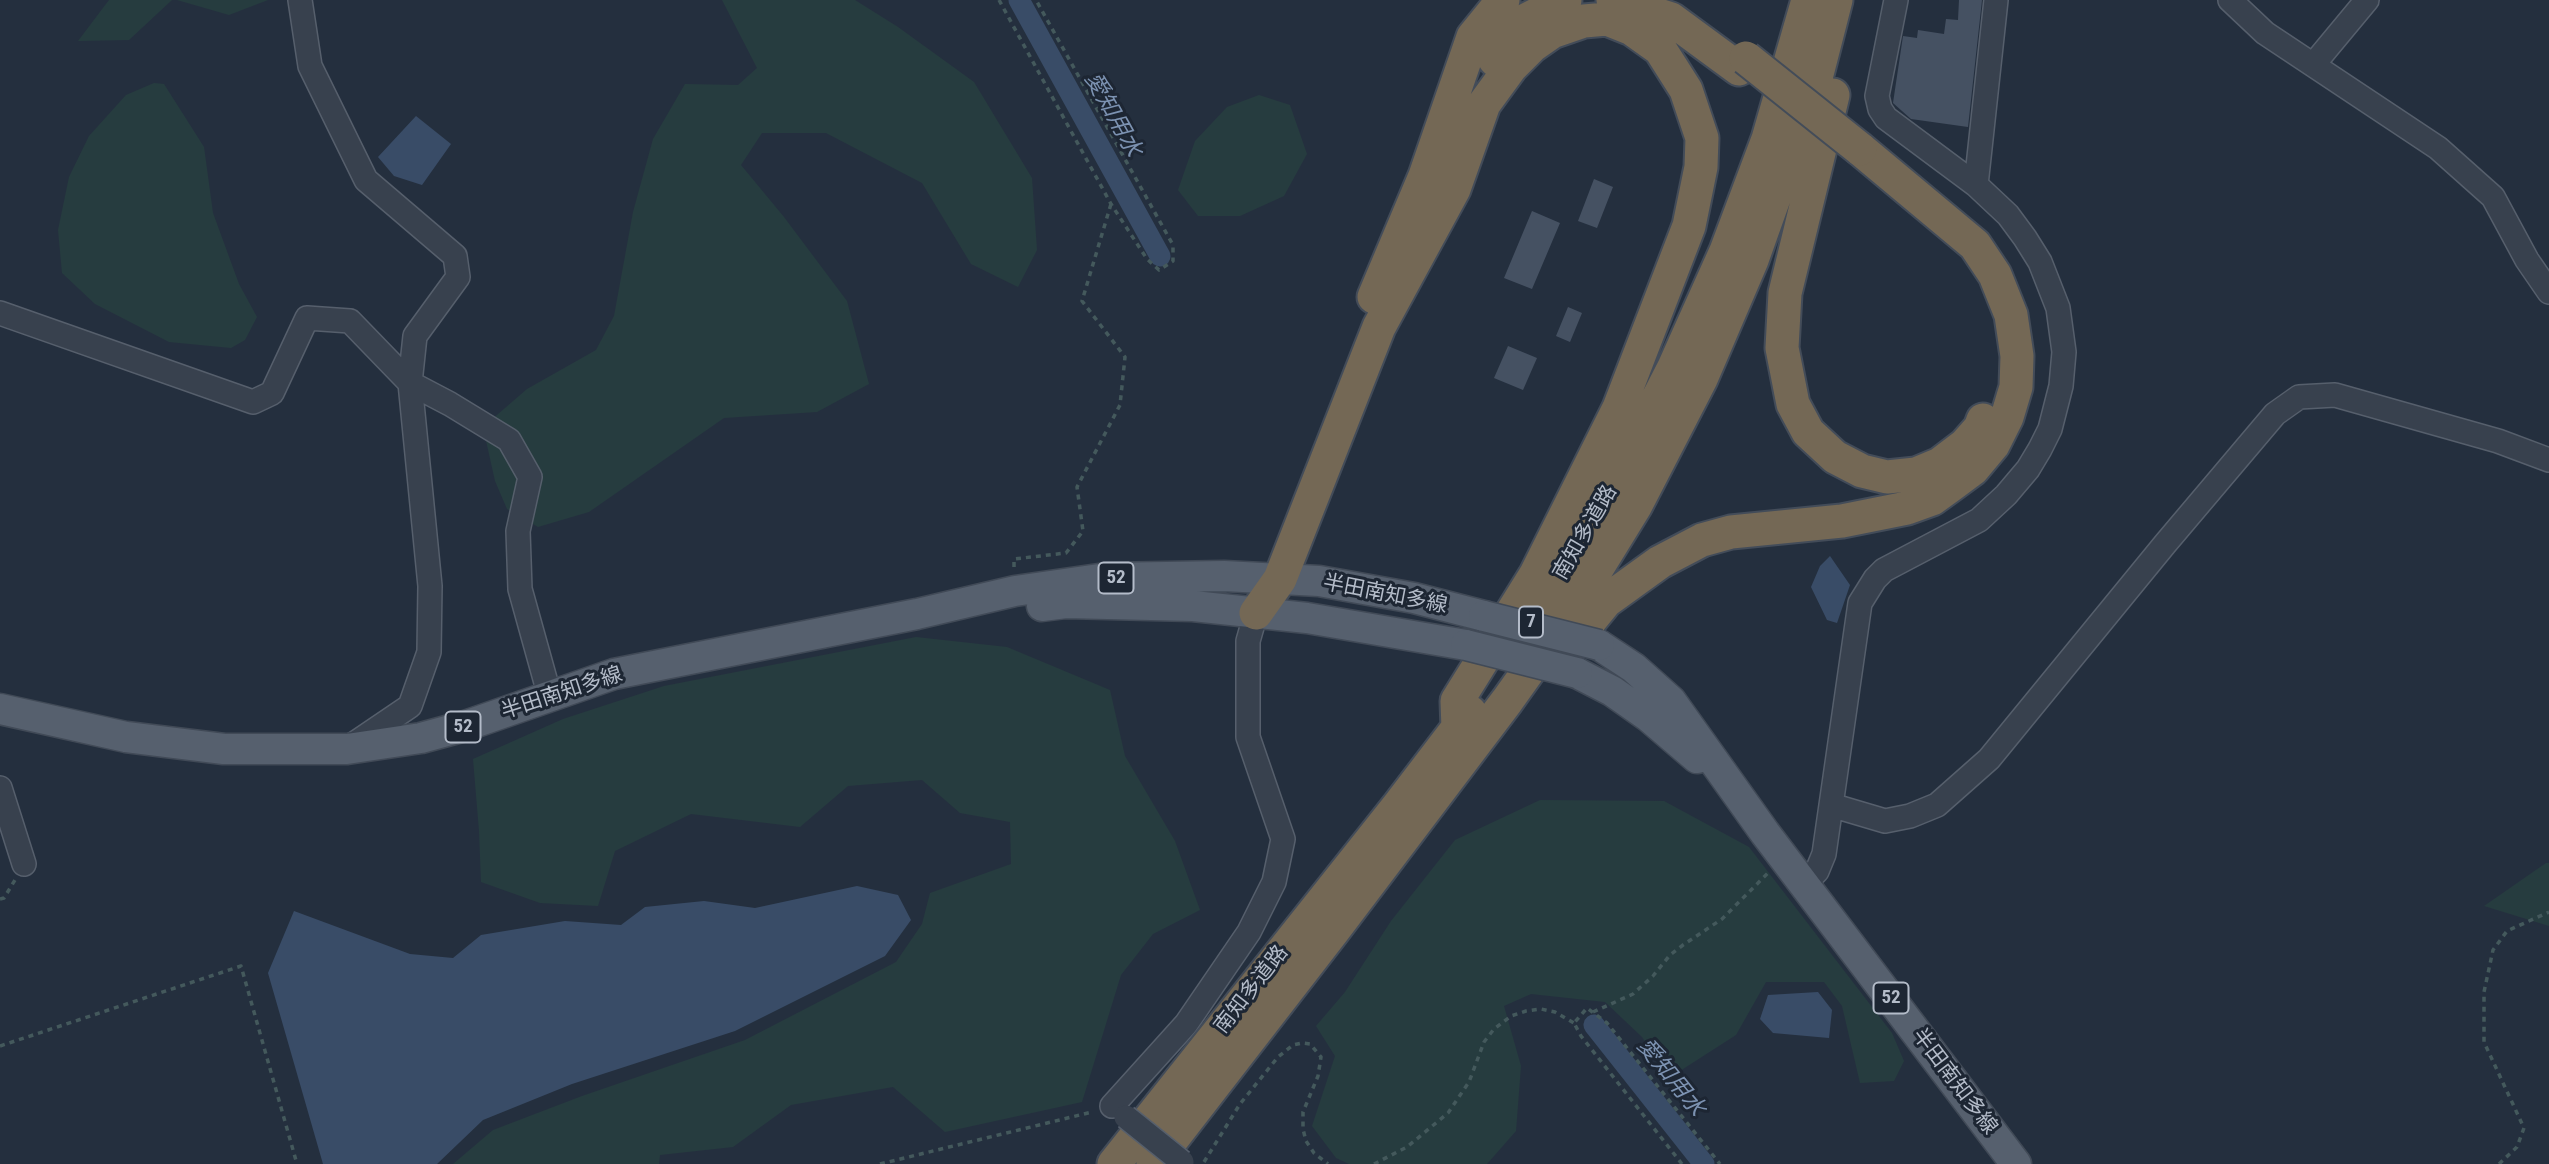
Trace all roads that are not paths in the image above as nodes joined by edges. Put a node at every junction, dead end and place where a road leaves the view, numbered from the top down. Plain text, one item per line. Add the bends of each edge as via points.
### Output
1 (300, 0) edge
2 (1482, 0) edge
3 (1503, 0) edge
4 (1565, 0) edge
5 (1613, 0) edge
6 (1665, 0) edge
7 (1808, 0) edge
8 (1836, 0) edge
9 (1854, 0) edge
10 (1896, 0) edge
11 (1996, 0) edge
12 (2230, 0) edge
13 (2367, 0) edge
14 (1742, 64) junction
15 (2313, 65) junction
16 (1454, 90) junction
17 (1484, 104) junction
18 (1856, 154) junction
19 (1976, 185) junction
20 (2549, 292) edge
21 (2, 321) edge
22 (410, 383) junction
23 (2549, 460) edge
24 (1268, 578) junction
25 (1256, 613) junction
26 (917, 614) junction
27 (550, 697) junction
28 (0, 709) edge
29 (1458, 729) junction
30 (347, 749) junction
31 (0, 788) edge
32 (1831, 805) junction
33 (1765, 833) junction
34 (24, 864) dead end
35 (1805, 883) junction
36 (1334, 930) junction
37 (1179, 1163) edge
38 (1114, 1164) edge
39 (2016, 1164) edge

1 - 22 street via 310,66 366,180 454,256 458,277 415,336
2 - 16 highway via 1460,31
3 - 16 highway via 1473,37
4 - 17 highway via 1528,19 1507,38 1495,57
5 - 14 highway via 1671,19
6 - 14 highway
7 - 29 highway, 南知多道路 / 7 via 1768,139 1726,251 1674,367 1560,580
8 - 36 highway, 南知多道路 / 7 via 1814,86 1752,260 1701,379 1636,505 1570,614
9 - 18 highway via 1785,293 1782,348 1793,404 1808,432 1835,457 1862,471 1887,477 1916,474 1940,464 1980,428 1999,372 1995,325 1981,285 1950,242
10 - 19 street via 1877,96 1880,109
11 - 19 street
12 - 15 street via 2265,33
13 - 15 street
14 - 18 highway
15 - 20 street via 2438,148 2493,197
16 - 24 highway via 1425,176
17 - 24 highway via 1454,189 1379,327
17 - 29 highway via 1511,67 1552,32 1584,20 1607,19 1632,29 1660,49 1686,90 1702,138 1689,226 1619,408 1536,574 1457,701
18 - 36 highway via 1975,245 1995,275 2011,314 2017,356 2016,387 1993,445 1973,469 1932,499 1842,521 1702,540 1639,576 1606,601 1538,685 1361,921
19 - 32 street via 2025,238 2051,288 2064,352 2058,405 2028,469 1990,511 1884,570 1860,603
21 - 22 street via 253,402 272,393 307,318 350,321
22 - 27 street via 509,440 530,477 518,531 520,589
22 - 30 street via 430,586 429,652 410,706
23 - 32 street via 2335,395 2299,397 2275,414 1989,759 1937,805 1885,821
24 - 25 highway
24 - 26 main road, 半田南知多線 / 52 via 1106,578 1015,591
24 - 33 main road, 半田南知多線 / 52, bridge via 1319,581 1414,598 1600,645 1671,701
25 - 26 main road, 半田南知多線 / 52 via 1193,606 1066,603 967,617
25 - 33 main road, 半田南知多線 / 52, bridge via 1466,645 1577,673 1612,691 1692,753
25 - 37 street, bridge via 1248,641 1248,737 1283,839 1274,882 1249,932 1119,1112
26 - 27 main road, 半田南知多線 / 52 via 614,674
27 - 30 main road, 半田南知多線 / 52 via 421,738
28 - 30 main road, 半田南知多線 / 52 via 126,737 224,749
29 - 38 highway, 南知多道路 / 7
31 - 34 street
32 - 35 street via 1824,854
33 - 35 main road, 半田南知多線 / 52
35 - 39 main road, 半田南知多線 / 52
36 - 37 highway, 南知多道路 / 7

